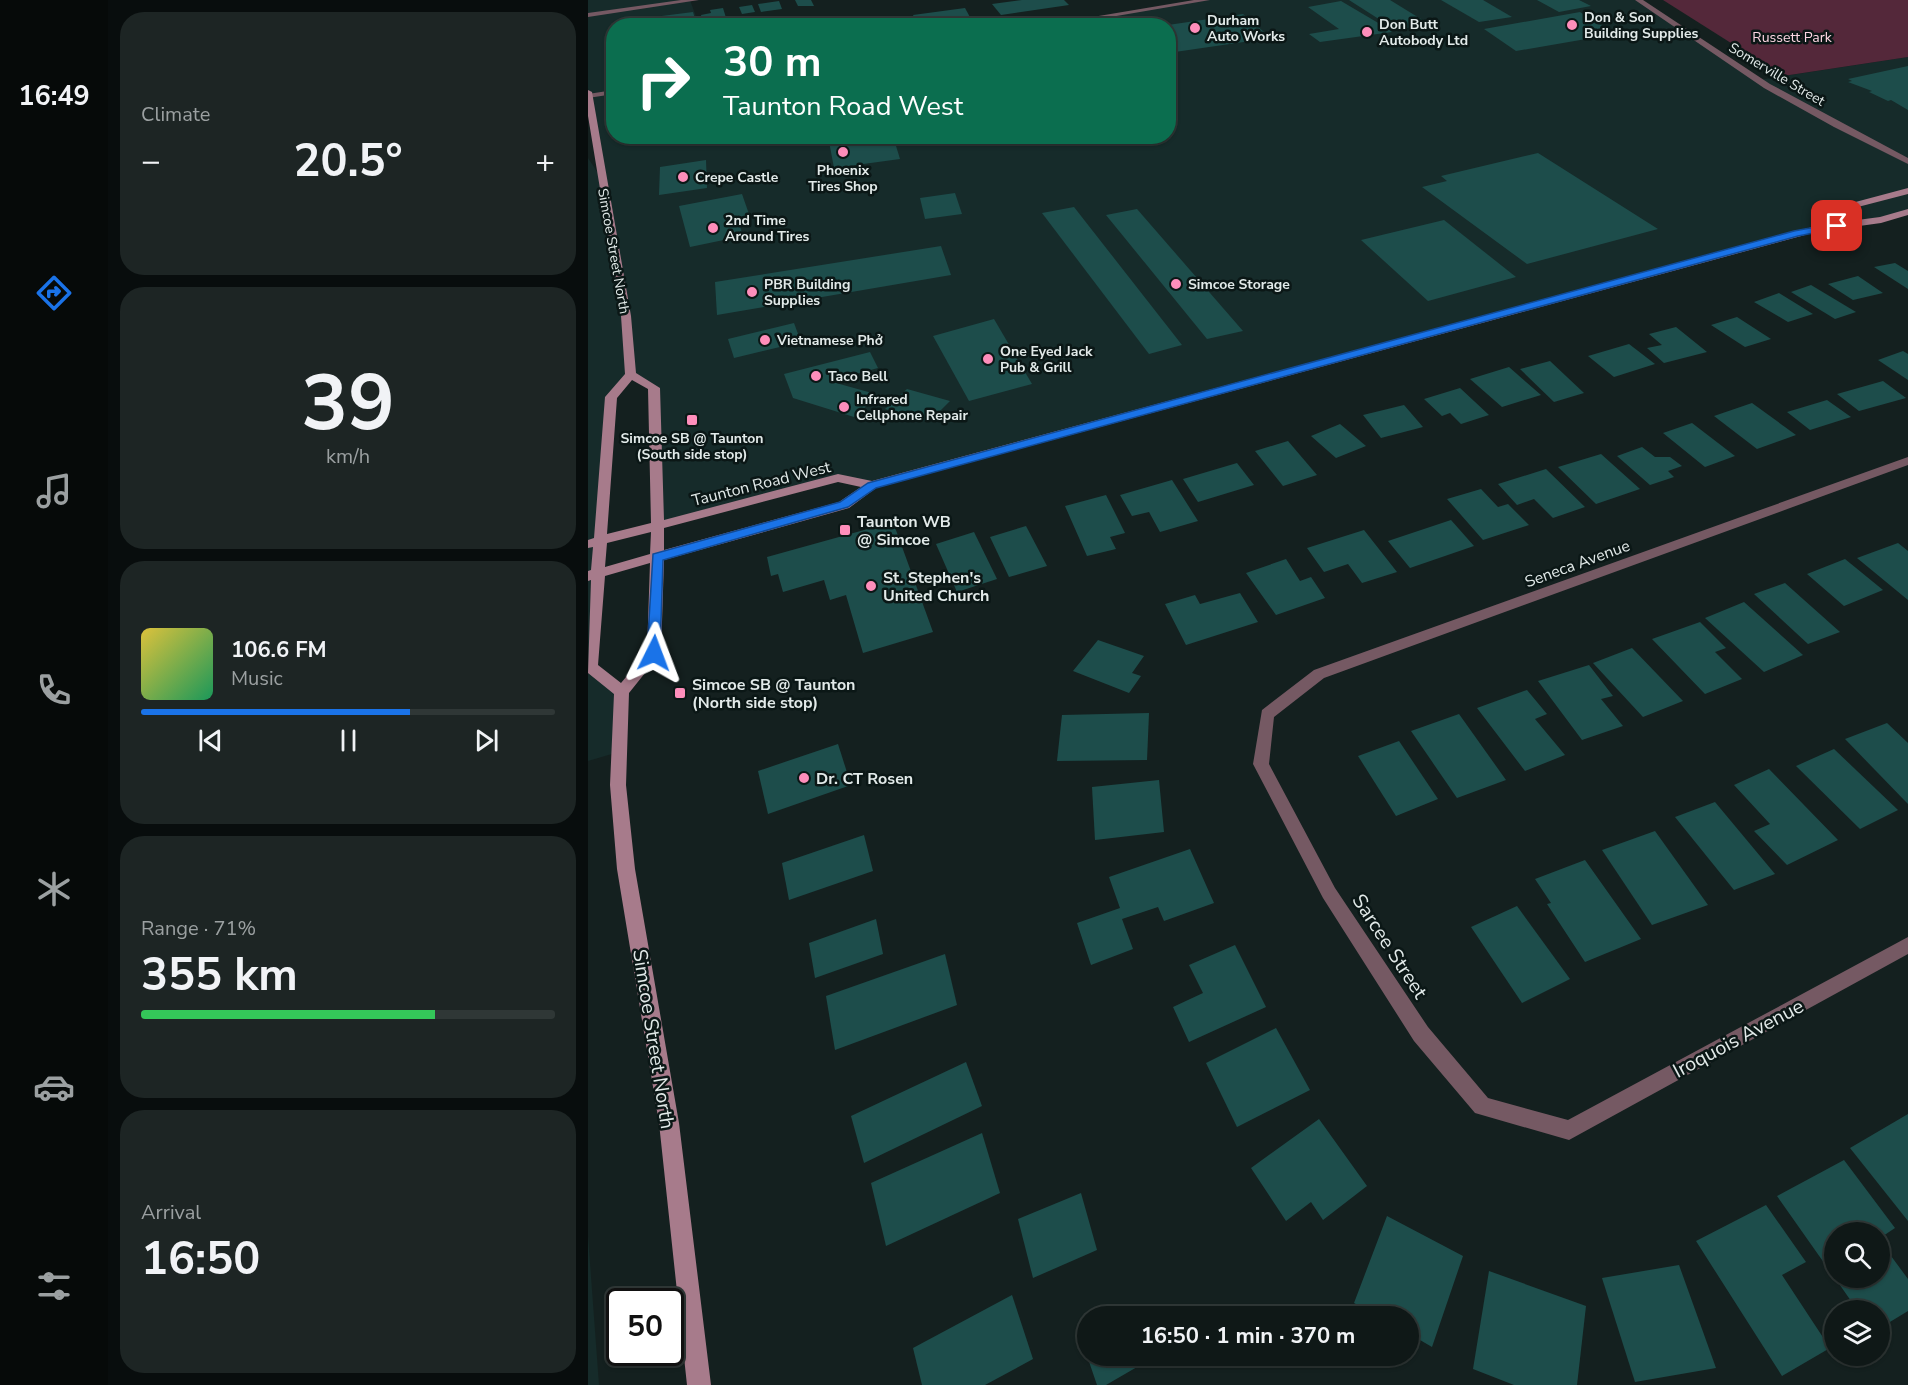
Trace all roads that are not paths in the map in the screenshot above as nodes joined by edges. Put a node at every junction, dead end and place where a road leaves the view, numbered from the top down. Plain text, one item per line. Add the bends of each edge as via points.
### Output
1 (696, 0) edge
2 (1207, 0) edge
3 (1638, 0) edge
4 (588, 15) edge
5 (1093, 18) edge
6 (606, 93) edge
7 (588, 94) edge
8 (1908, 160) edge
9 (1908, 191) edge
10 (1908, 212) edge
11 (1815, 229) junction
12 (631, 374) junction
13 (1908, 461) edge
14 (872, 485) junction
15 (658, 526) junction
16 (594, 542) edge
17 (657, 557) junction
18 (593, 575) edge
19 (622, 692) junction
20 (1267, 714) joint
21 (1908, 945) edge
22 (1569, 1130) joint
23 (699, 1385) edge

1 - 4 street
2 - 5 street
3 - 8 street, Somerville Street via 1767,86
6 - 7 street
7 - 12 main road, Simcoe Street North via 626,316
9 - 11 main road, Taunton Road West via 1851,206
10 - 11 main road, Taunton Road West via 1881,220
11 - 14 main road, Taunton Road West
12 - 15 main road via 654,388
12 - 16 main road via 611,397
13 - 20 street, Seneca Avenue via 1319,674
14 - 15 main road, Taunton Road West via 838,478
14 - 17 main road, Taunton Road West via 844,505
15 - 16 main road, Taunton Road West
15 - 17 main road
16 - 18 main road
17 - 18 main road, Taunton Road West
17 - 19 main road via 654,653
18 - 19 main road via 591,667
19 - 23 main road, Simcoe Street North via 618,785 626,869 669,1123
20 - 22 street, Sarcee Street via 1261,764 1329,893 1421,1034 1482,1106
21 - 22 street, Iroquois Avenue

